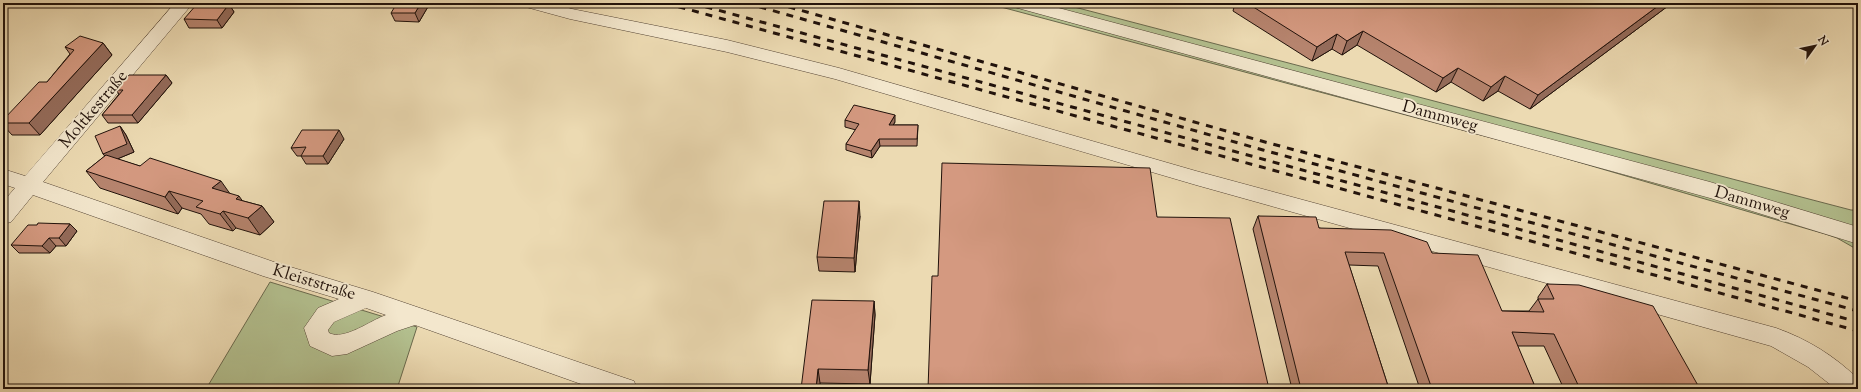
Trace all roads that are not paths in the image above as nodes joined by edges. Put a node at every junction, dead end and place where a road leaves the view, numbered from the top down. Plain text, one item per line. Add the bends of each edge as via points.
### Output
1 (184, 3) edge
2 (532, 3) edge
3 (1020, 3) edge
4 (3, 176) edge
5 (29, 185) junction
6 (3, 216) edge
7 (1858, 236) edge
8 (364, 298) junction
9 (415, 316) junction
10 (625, 389) edge
11 (1852, 389) edge

1 - 5 street, Moltkestraße
2 - 11 street via 570,14 727,46 839,74 1196,178 1776,338 1806,351 1828,365
3 - 7 street, Dammweg via 1710,190
4 - 5 street, Kleiststraße
5 - 6 street, Moltkestraße
5 - 8 street, Kleiststraße via 283,274
8 - 9 street, Kleiststraße
8 - 9 street via 326,315 316,328 318,339 332,346 347,344 391,323
9 - 10 street, Kleiststraße

